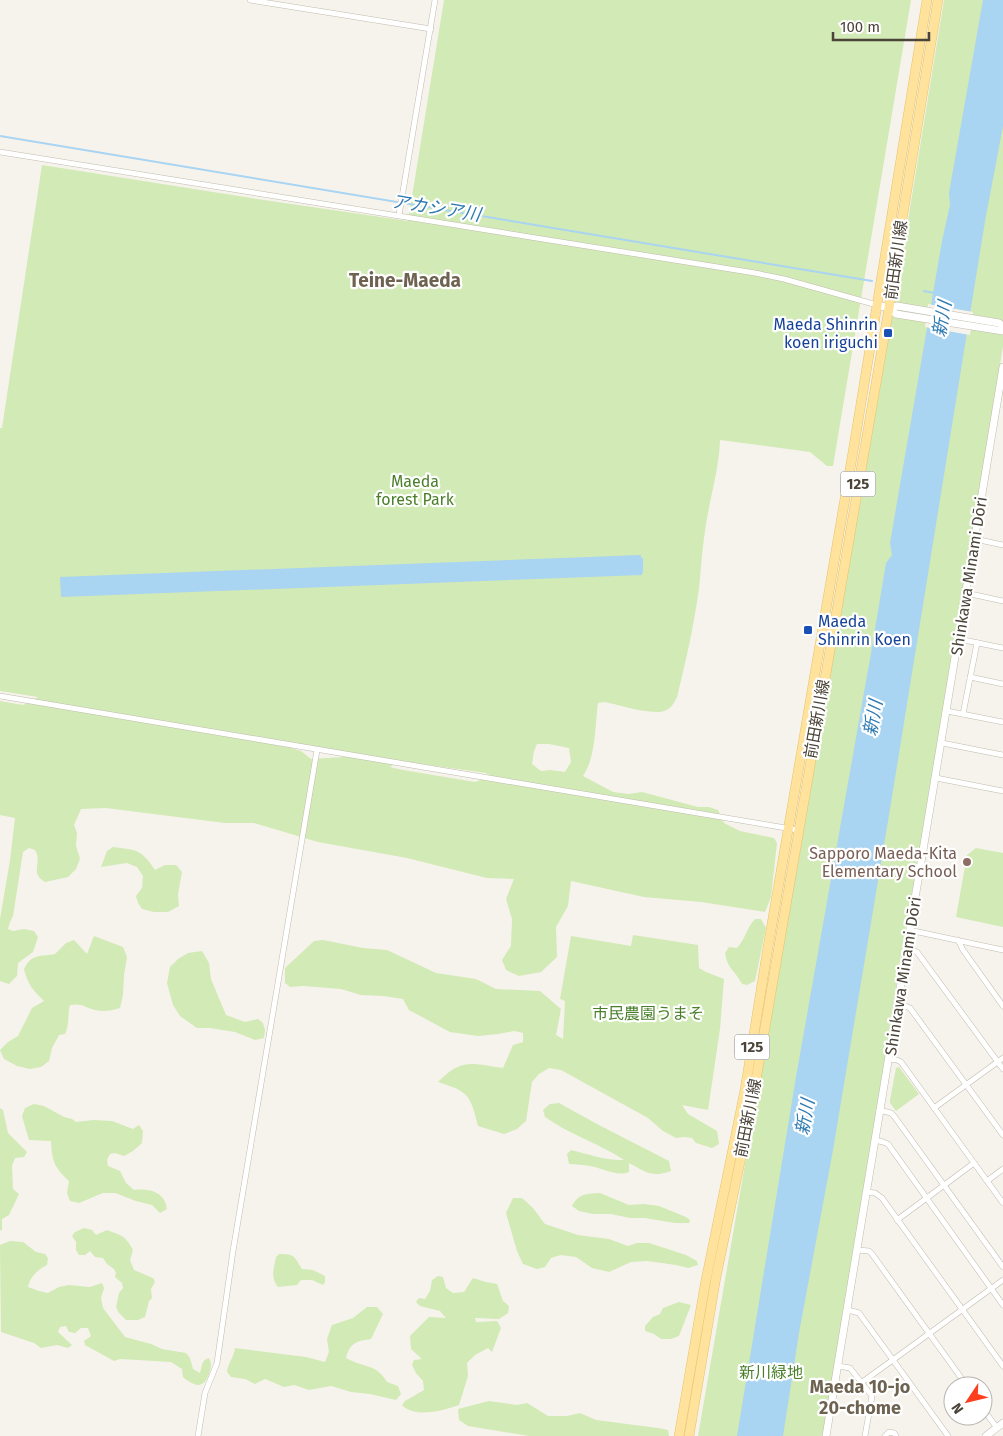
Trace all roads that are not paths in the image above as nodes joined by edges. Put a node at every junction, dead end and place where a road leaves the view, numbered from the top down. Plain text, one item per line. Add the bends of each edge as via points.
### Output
1 (250, 0) edge
2 (435, 0) edge
3 (927, 0) edge
4 (938, 0) edge
5 (431, 29) junction
6 (0, 152) edge
7 (399, 213) junction
8 (877, 305) junction
9 (894, 309) junction
10 (1001, 328) edge
11 (1003, 372) edge
12 (975, 539) junction
13 (1003, 545) edge
14 (966, 593) junction
15 (1003, 601) edge
16 (958, 639) junction
17 (977, 642) junction
18 (1003, 648) edge
19 (970, 677) junction
20 (1003, 684) edge
21 (0, 696) edge
22 (947, 711) junction
23 (964, 714) junction
24 (1003, 722) edge
25 (942, 743) junction
26 (317, 750) junction
27 (1003, 755) edge
28 (936, 778) junction
29 (1003, 792) edge
30 (788, 828) junction
31 (798, 830) junction
32 (909, 930) junction
33 (958, 940) junction
34 (907, 948) junction
35 (1003, 950) edge
36 (898, 1003) junction
37 (1003, 1006) edge
38 (1003, 1058) edge
39 (889, 1059) junction
40 (998, 1062) junction
41 (1003, 1070) edge
42 (966, 1084) junction
43 (934, 1108) junction
44 (879, 1110) junction
45 (1003, 1135) edge
46 (875, 1140) junction
47 (974, 1163) junction
48 (1003, 1169) edge
49 (987, 1181) junction
50 (944, 1185) junction
51 (867, 1192) junction
52 (926, 1198) junction
53 (1003, 1203) edge
54 (897, 1220) junction
55 (857, 1250) junction
56 (1003, 1266) edge
57 (1003, 1280) edge
58 (991, 1288) junction
59 (1003, 1305) edge
60 (848, 1310) junction
61 (962, 1310) junction
62 (929, 1334) junction
63 (892, 1360) junction
64 (838, 1366) junction
65 (1003, 1366) edge
66 (960, 1376) edge
67 (862, 1383) junction
68 (1000, 1426) edge
69 (198, 1436) edge
70 (679, 1436) edge
71 (688, 1436) edge
72 (826, 1436) edge
73 (865, 1436) edge
74 (884, 1436) edge
75 (896, 1436) edge
76 (948, 1436) edge
77 (986, 1436) edge

1 - 5 street
2 - 5 street
3 - 8 main road, 前田新川線 / 125
4 - 9 main road, 前田新川線 / 125 via 899,238
5 - 7 street
6 - 7 street
7 - 8 street via 755,273
8 - 9 street
8 - 30 main road, 前田新川線 / 125
9 - 10 street
9 - 31 main road, 前田新川線 / 125
11 - 12 street, Shinkawa Minami Dōri
12 - 13 street
12 - 14 street, Shinkawa Minami Dōri
14 - 15 street
14 - 16 street, Shinkawa Minami Dōri
16 - 17 street
16 - 22 street, Shinkawa Minami Dōri
17 - 18 street
17 - 19 street
19 - 20 street
19 - 23 street
21 - 26 street
22 - 23 street
22 - 25 street, Shinkawa Minami Dōri
23 - 24 street
25 - 27 street
25 - 28 street, Shinkawa Minami Dōri
26 - 30 street
26 - 69 street via 217,1363 205,1393
28 - 29 street
28 - 32 street, Shinkawa Minami Dōri
30 - 31 street
30 - 70 main road, 前田新川線 / 125 via 745,1090 705,1285
31 - 71 main road, 前田新川線 / 125 via 750,1114 716,1277
32 - 33 street
32 - 34 street, Shinkawa Minami Dōri
33 - 35 street
33 - 37 street
34 - 36 street, Shinkawa Minami Dōri
34 - 40 street via 917,952
36 - 39 street, Shinkawa Minami Dōri
36 - 42 street via 910,1008
38 - 40 street
39 - 43 street via 901,1062
39 - 44 street, Shinkawa Minami Dōri
40 - 41 street
40 - 42 street
42 - 43 street
42 - 45 street
43 - 47 street
44 - 46 street, Shinkawa Minami Dōri
44 - 50 street via 894,1116
46 - 51 street, Shinkawa Minami Dōri
46 - 52 street via 888,1144
47 - 49 street
47 - 50 street
48 - 49 street
49 - 53 street
50 - 52 street
50 - 56 street
51 - 54 street via 879,1196
51 - 55 street, Shinkawa Minami Dōri
52 - 54 street
52 - 58 street
54 - 61 street
55 - 60 street, Shinkawa Minami Dōri
55 - 62 street via 872,1254
57 - 58 street
58 - 59 street
58 - 61 street
60 - 63 street via 859,1313
60 - 64 street, Shinkawa Minami Dōri
61 - 62 street
61 - 65 street
62 - 63 street
62 - 66 street
63 - 67 street
63 - 76 street
64 - 67 street via 850,1368
64 - 72 street, Shinkawa Minami Dōri
67 - 73 street via 872,1396
68 - 77 street
74 - 75 street via 889,1432

